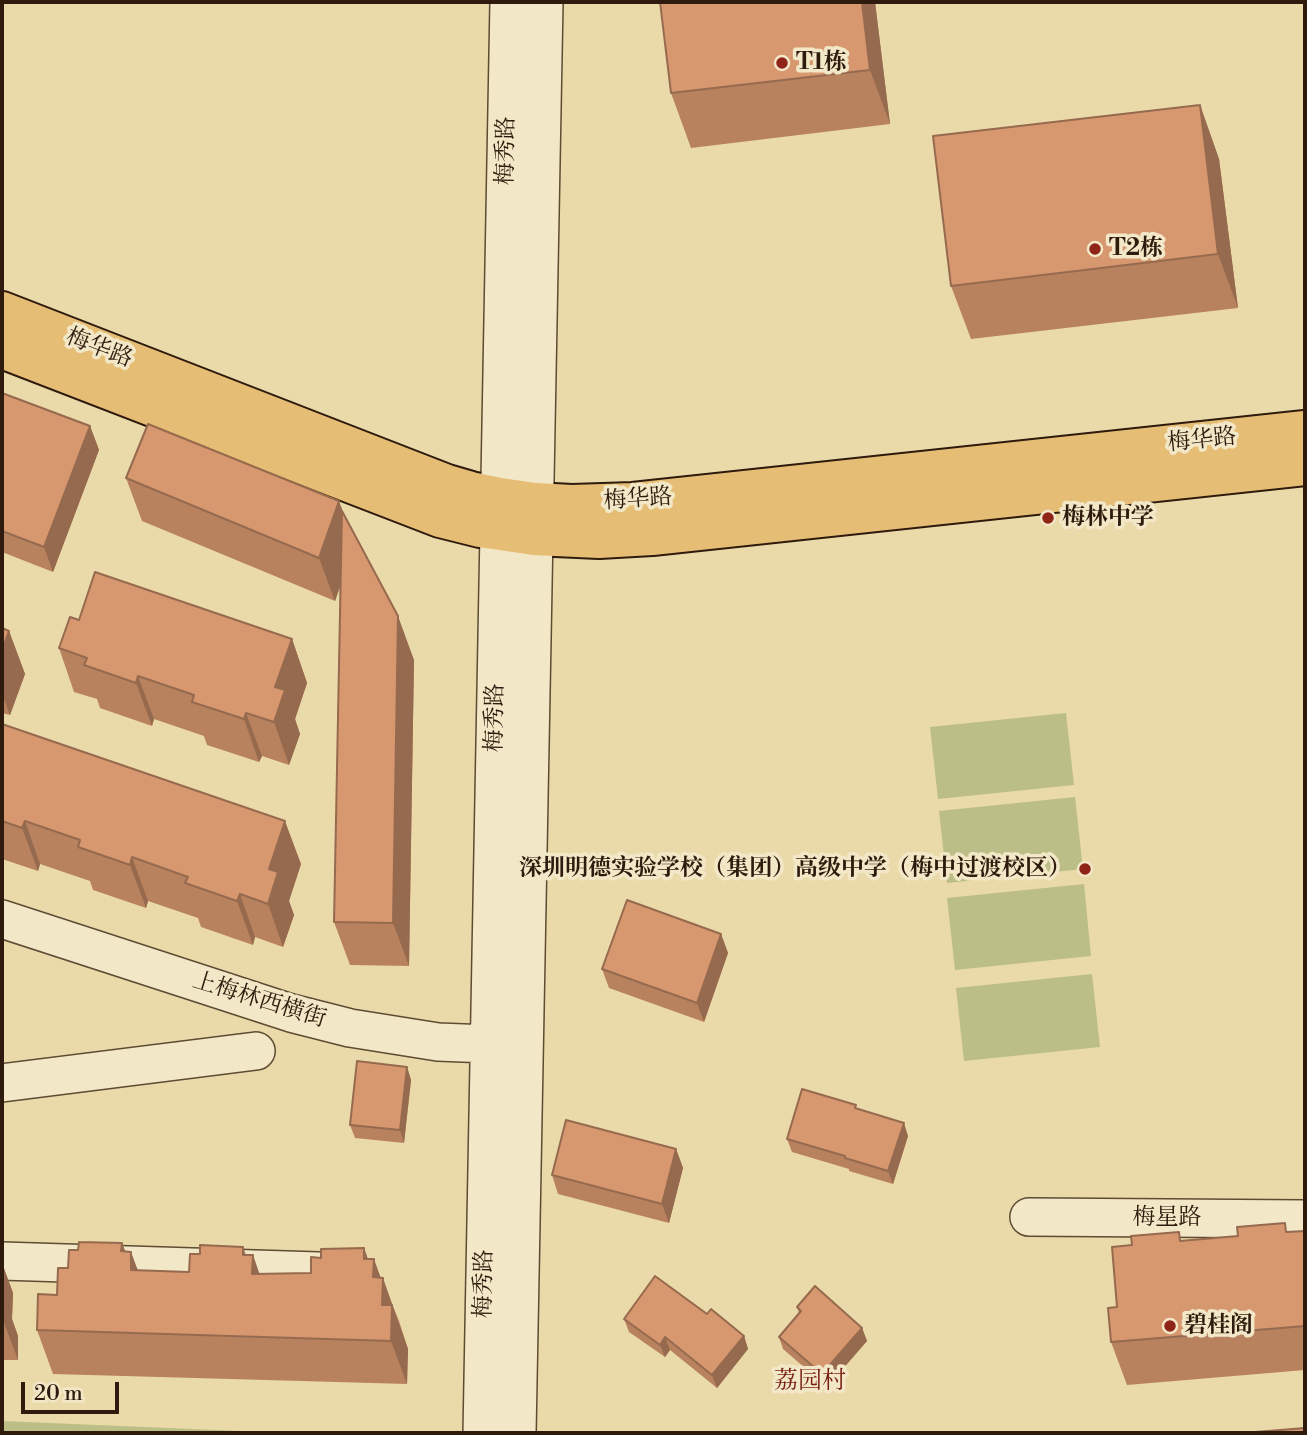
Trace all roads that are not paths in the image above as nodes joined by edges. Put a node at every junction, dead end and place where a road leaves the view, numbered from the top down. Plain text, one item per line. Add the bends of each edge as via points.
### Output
1 (509, 2) edge
2 (544, 2) edge
3 (2, 311) edge
4 (2, 349) edge
5 (1305, 430) edge
6 (1305, 466) edge
7 (517, 517) junction
8 (2, 919) edge
9 (507, 1044) junction
10 (256, 1051) dead end
11 (2, 1083) edge
12 (1029, 1217) dead end
13 (1305, 1219) edge
14 (2, 1261) edge
15 (350, 1272) edge
16 (482, 1433) edge
17 (517, 1433) edge

1 - 7 street, 梅秀路
2 - 7 street, 梅秀路
3 - 7 main road, 梅华路 via 447,484
4 - 7 main road, 梅华路 via 440,517
5 - 7 main road, 梅华路 via 583,504
6 - 7 main road, 梅华路 via 652,536 599,539
7 - 9 street, 梅秀路
8 - 9 street, 上梅林西横街 via 326,1022 396,1037
9 - 16 street, 梅秀路
9 - 17 street, 梅秀路
10 - 11 street
12 - 13 street, 梅星路
14 - 15 street

